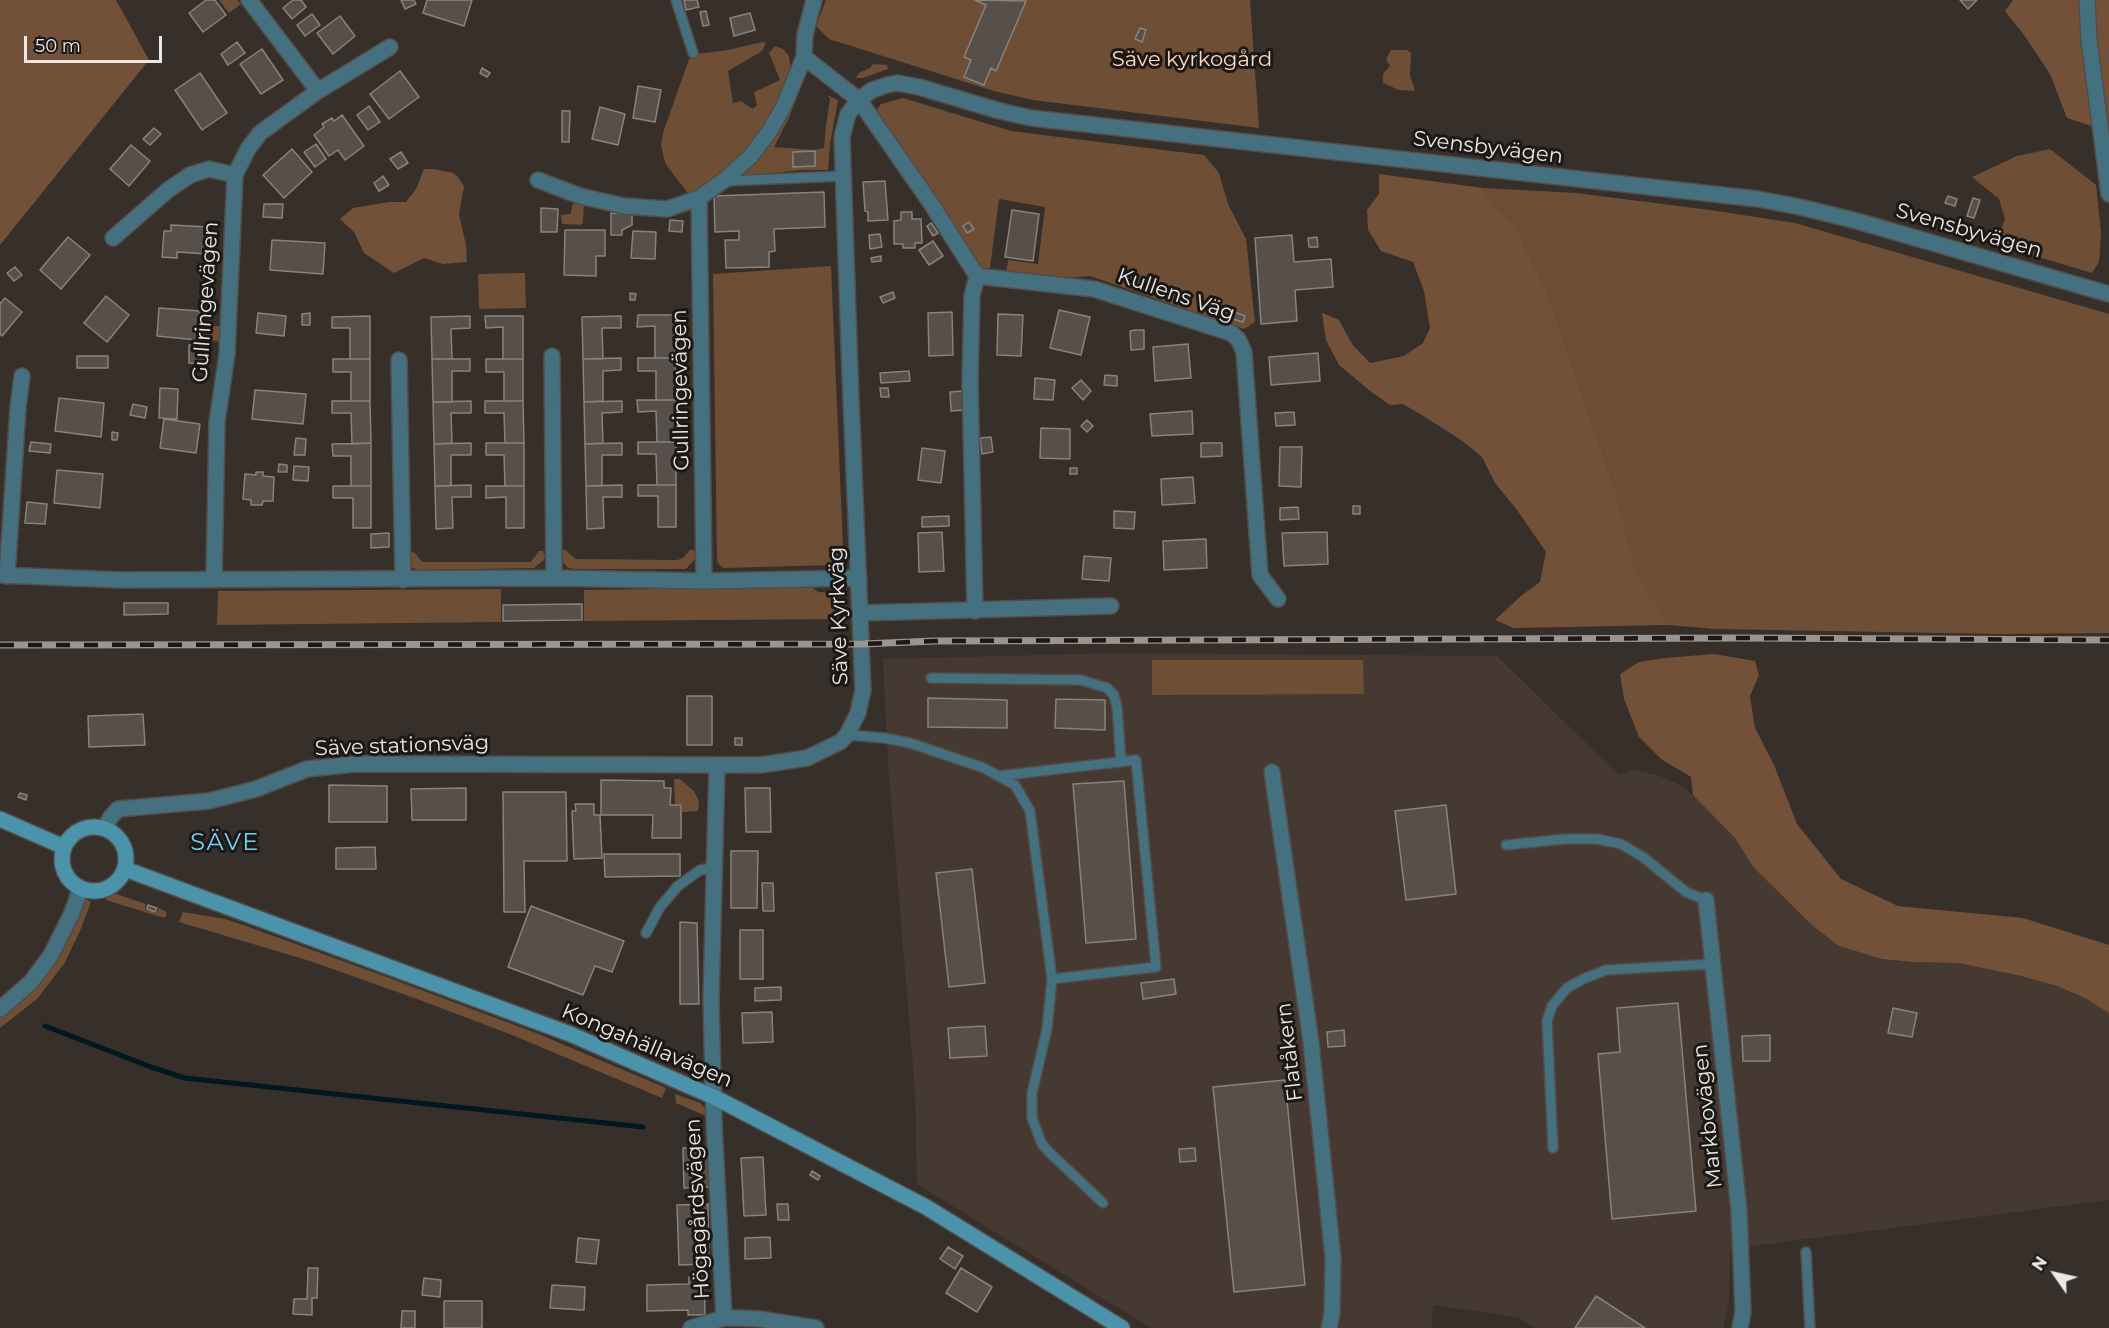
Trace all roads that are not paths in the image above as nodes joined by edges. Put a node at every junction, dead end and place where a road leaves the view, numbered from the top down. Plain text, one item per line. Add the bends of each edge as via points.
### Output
1 (249, 0) edge
2 (676, 0) edge
3 (814, 0) edge
4 (2087, 0) edge
5 (390, 47) dead end
6 (693, 53) dead end
7 (804, 57) junction
8 (318, 91) junction
9 (859, 100) junction
10 (235, 175) junction
11 (843, 176) junction
12 (538, 180) dead end
13 (723, 181) junction
14 (2109, 194) edge
15 (699, 198) junction
16 (113, 238) dead end
17 (977, 276) junction
18 (2109, 294) edge
19 (552, 356) dead end
20 (399, 360) dead end
21 (22, 376) dead end
22 (3, 576) edge
23 (554, 578) junction
24 (859, 578) junction
25 (214, 579) junction
26 (403, 580) junction
27 (704, 581) junction
28 (1278, 599) dead end
29 (1111, 606) dead end
30 (975, 610) junction
31 (861, 613) junction
32 (931, 678) dead end
33 (847, 735) junction
34 (1121, 762) junction
35 (717, 765) junction
36 (1272, 772) dead end
37 (998, 776) junction
38 (0, 819) edge
39 (105, 828) junction
40 (1506, 845) dead end
41 (64, 847) junction
42 (713, 868) junction
43 (125, 869) junction
44 (81, 888) junction
45 (1706, 900) joint
46 (646, 933) dead end
47 (1713, 964) junction
48 (1052, 980) junction
49 (0, 1009) edge
50 (714, 1096) junction
51 (1553, 1148) dead end
52 (1103, 1203) dead end
53 (1806, 1252) dead end
54 (724, 1318) junction
55 (691, 1328) edge
56 (816, 1328) edge
57 (1122, 1328) edge
58 (1329, 1328) edge
59 (1740, 1328) edge
60 (1810, 1328) edge

1 - 8 street
2 - 6 lane
3 - 7 street via 804,35
4 - 14 street
5 - 8 street
7 - 9 street
7 - 13 street via 769,132 750,157
8 - 10 street via 260,133
9 - 11 street, Säve Kyrkväg via 844,126
9 - 17 street
9 - 18 street, Svensbyvägen via 872,90 897,83 1031,118 1758,199 1857,221
10 - 16 street via 209,170 190,175
10 - 25 street, Gullringevägen via 227,354 217,422
11 - 13 lane
11 - 24 street, Säve Kyrkväg
12 - 15 street via 580,196 624,206 667,209
13 - 15 street
15 - 27 street, Gullringevägen
17 - 28 street, Kullens Väg via 1094,289 1224,330 1238,339 1244,352 1260,575
17 - 30 street via 972,296 970,380
19 - 23 street
20 - 26 street
21 - 22 street
22 - 25 street
23 - 26 street
23 - 27 street
24 - 27 street
24 - 31 street, Säve Kyrkväg
25 - 26 street
29 - 30 street
30 - 31 street
31 - 33 street, Säve Kyrkväg via 863,690
32 - 34 lane via 1082,680 1107,688 1114,695 1117,708
33 - 35 street via 807,758 761,765
33 - 37 lane via 910,743
34 - 37 lane
34 - 48 lane via 1136,760 1156,967
35 - 39 street, Säve stationsväg via 355,764 307,769 256,789 208,801 118,809
35 - 42 street
36 - 58 street, Flatåkern via 1311,1042 1331,1235
37 - 48 lane via 1015,785 1030,811
38 - 41 main road
39 - 41 main road via 84,828 70,837
39 - 43 main road via 125,848
40 - 45 lane via 1576,839 1620,844 1643,856 1686,892
41 - 44 main road via 63,868
42 - 46 lane via 700,870 678,886 660,907
42 - 50 street
43 - 44 main road via 115,884 104,889
43 - 50 main road, Kongahällavägen via 570,1034
44 - 49 street via 51,955 31,982
45 - 47 street, Markbovägen
47 - 51 lane via 1606,970 1567,988 1552,1006 1547,1021
47 - 59 street, Markbovägen via 1739,1210 1743,1312
48 - 52 lane via 1047,1029 1032,1093 1032,1118 1042,1144
50 - 54 street, Högagårdsvägen
50 - 57 main road, Kongahällavägen via 926,1207
53 - 60 lane
54 - 55 street, Högagårdsvägen
54 - 56 street, Högagårdsvägen

